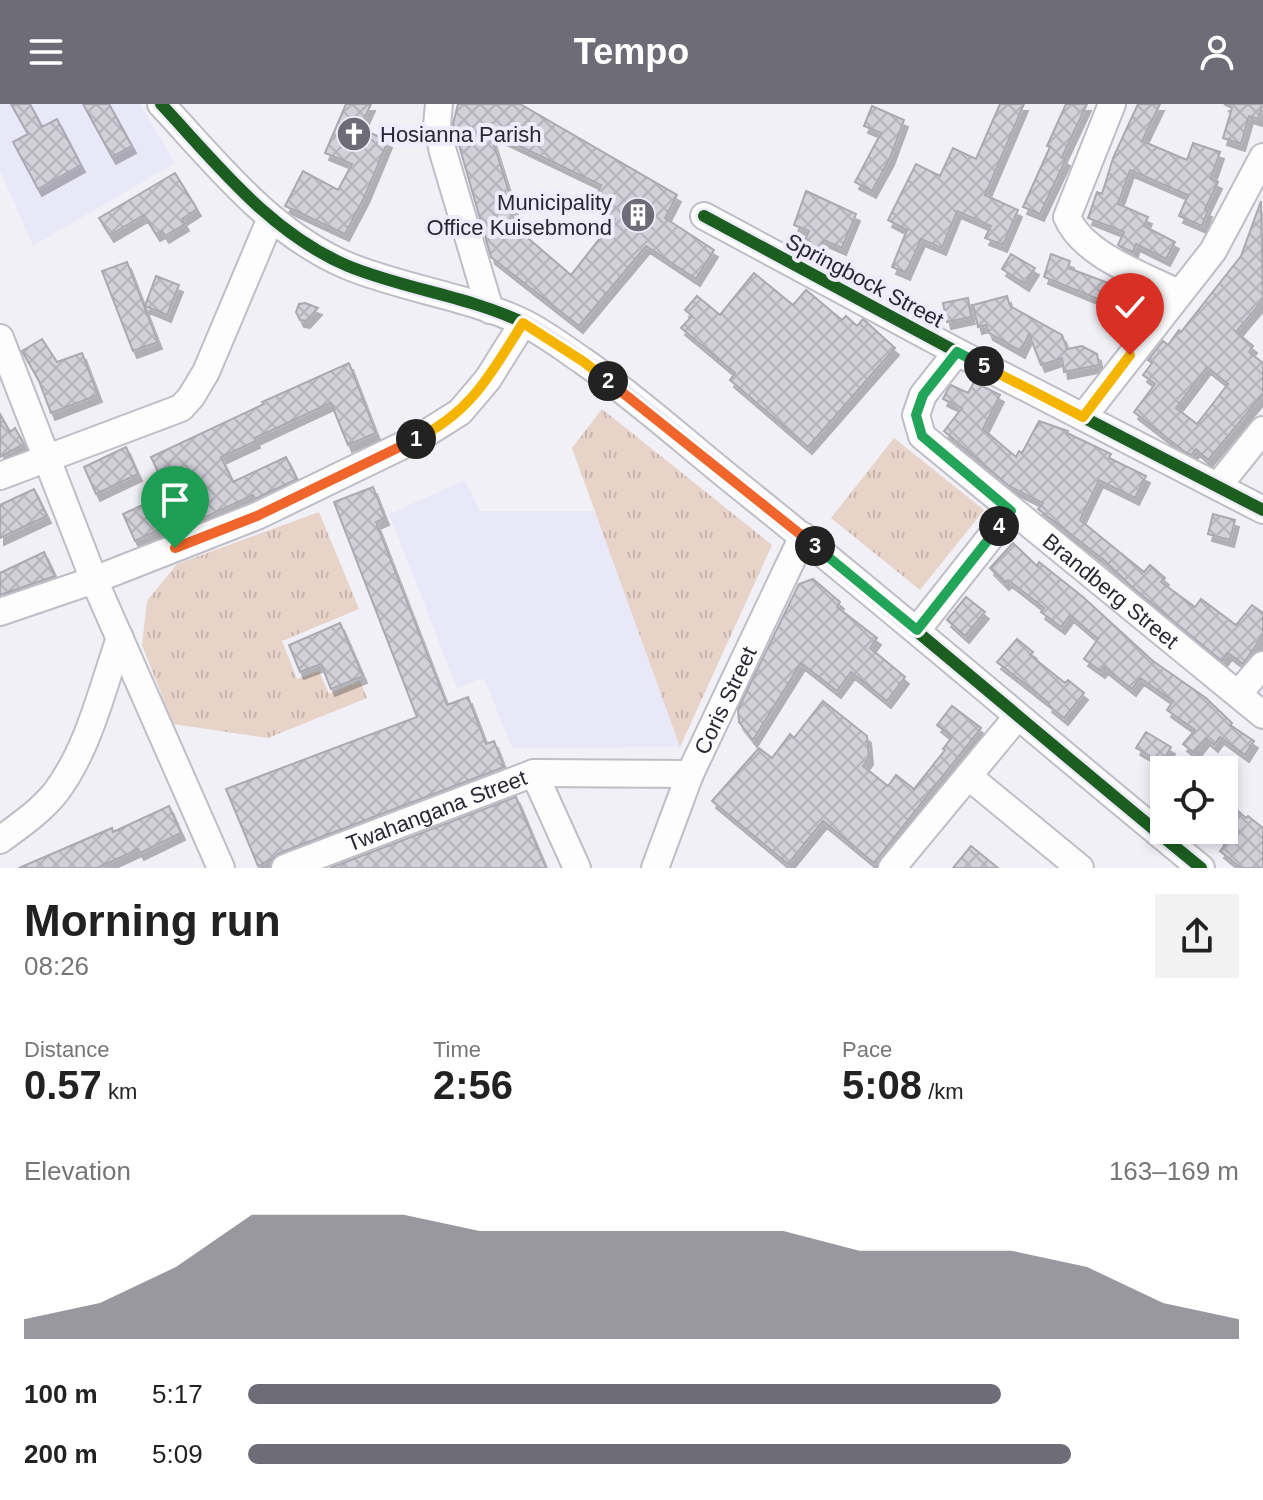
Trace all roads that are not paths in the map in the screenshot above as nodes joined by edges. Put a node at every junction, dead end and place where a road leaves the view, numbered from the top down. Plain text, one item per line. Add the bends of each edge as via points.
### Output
1 (161, 104) edge
2 (439, 104) edge
3 (1112, 104) edge
4 (1263, 157) edge
5 (704, 216) dead end
6 (271, 218) junction
7 (1178, 293) junction
8 (490, 310) junction
9 (523, 323) junction
10 (0, 338) edge
11 (957, 352) junction
12 (1083, 417) junction
13 (1263, 430) edge
14 (48, 457) junction
15 (0, 476) edge
16 (1218, 486) junction
17 (1263, 510) edge
18 (1011, 511) junction
19 (803, 536) junction
20 (94, 580) junction
21 (0, 612) edge
22 (917, 630) junction
23 (120, 638) junction
24 (1263, 665) edge
25 (1238, 694) junction
26 (1263, 715) edge
27 (1017, 717) junction
28 (534, 773) junction
29 (690, 774) junction
30 (968, 776) junction
31 (0, 840) edge
32 (221, 868) edge
33 (285, 868) edge
34 (577, 868) edge
35 (655, 868) edge
36 (892, 868) edge
37 (1080, 868) edge
38 (1201, 868) edge

1 - 6 street
2 - 8 street via 443,152
3 - 7 street via 1067,217 1089,247
4 - 7 street via 1213,251
5 - 11 street, Springbock Street
6 - 8 street via 348,266
6 - 14 street via 206,372 181,408
7 - 12 street
8 - 9 street
9 - 19 street via 584,362
9 - 20 street via 460,412 422,436 257,516
10 - 14 street
11 - 12 street, Springbock Street
11 - 18 street, Brandberg Street via 923,395 916,415 922,436
12 - 16 street, Springbock Street
13 - 16 street
14 - 15 street
14 - 20 street
16 - 17 street, Springbock Street
18 - 22 street
18 - 25 street, Brandberg Street
19 - 22 street
19 - 29 street, Coris Street
20 - 21 street
20 - 23 street
22 - 27 street
23 - 31 street via 79,753 55,793
23 - 32 street
24 - 25 street
25 - 26 street, Brandberg Street
27 - 30 street
27 - 38 street
28 - 29 street
28 - 33 street, Twahangana Street
28 - 34 street, Twahangana Street
29 - 35 street, Coris Street
30 - 36 street
30 - 37 street

